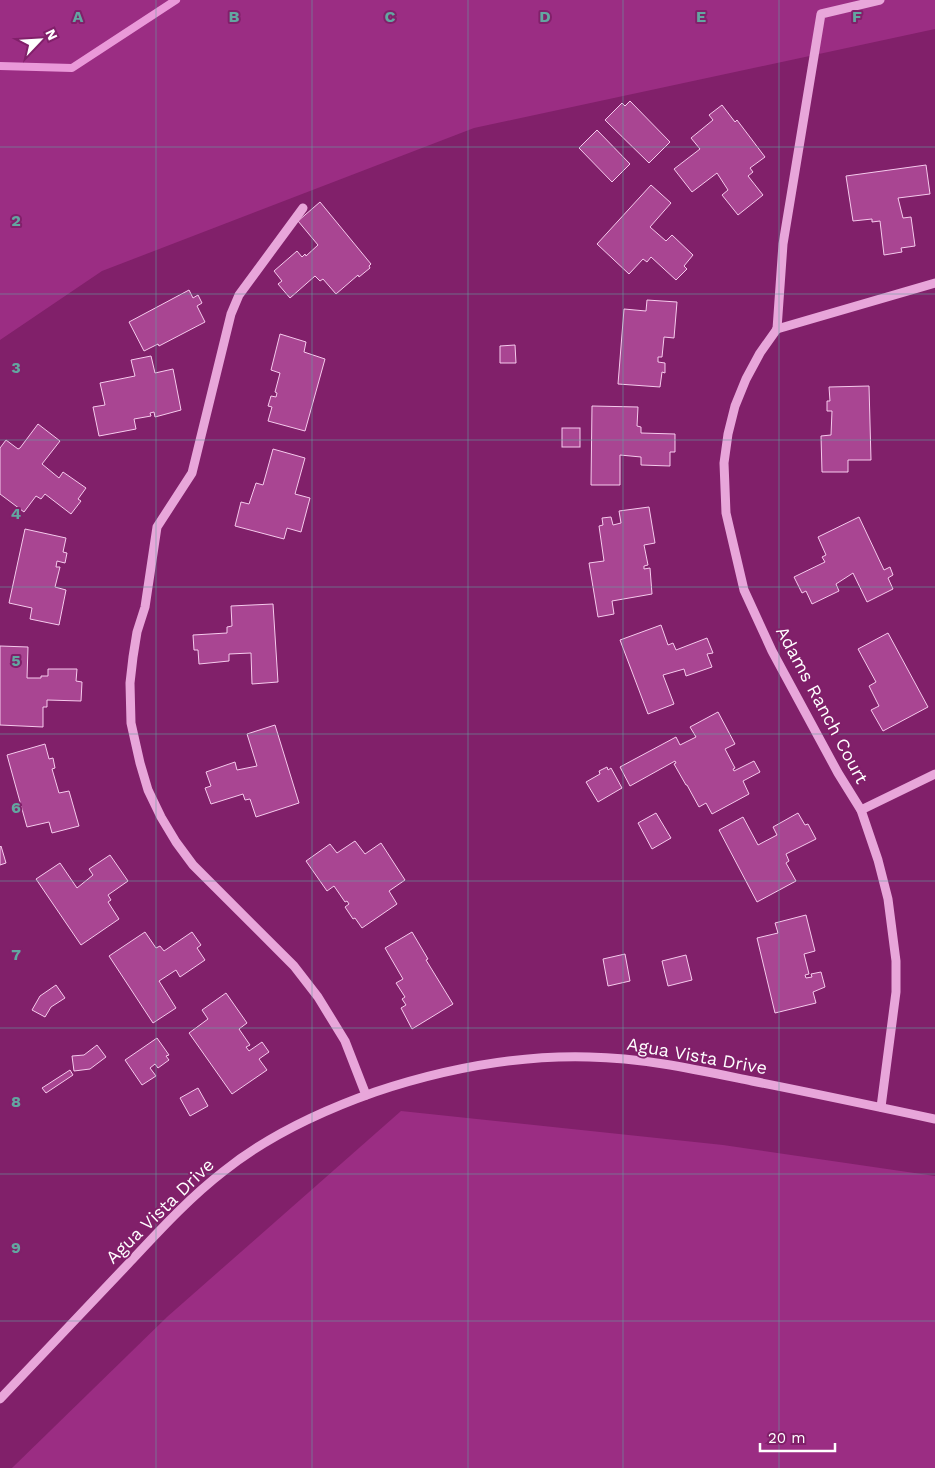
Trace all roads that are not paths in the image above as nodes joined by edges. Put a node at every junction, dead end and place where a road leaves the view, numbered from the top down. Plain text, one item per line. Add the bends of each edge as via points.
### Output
1 (880, 0) edge
2 (303, 208) dead end
3 (935, 283) edge
4 (777, 330) junction
5 (935, 774) edge
6 (861, 810) junction
7 (366, 1095) junction
8 (881, 1107) junction
9 (935, 1119) edge
10 (0, 1399) edge

1 - 4 street via 820,14 783,244
2 - 7 street via 238,295 192,474 157,527 145,607 133,657 131,723 148,790 176,842 193,865 294,966 318,997 344,1041
3 - 4 street
4 - 6 street, Adams Ranch Court via 746,379 728,434 724,463 726,513 744,590 772,651
5 - 6 street
6 - 8 street, Adams Ranch Court via 888,899 896,961 896,992
7 - 8 street, Agua Vista Drive via 409,1080 471,1066 543,1057 589,1057 636,1059 682,1066
7 - 10 street, Agua Vista Drive via 288,1129 252,1150 207,1184
8 - 9 street, Agua Vista Drive

